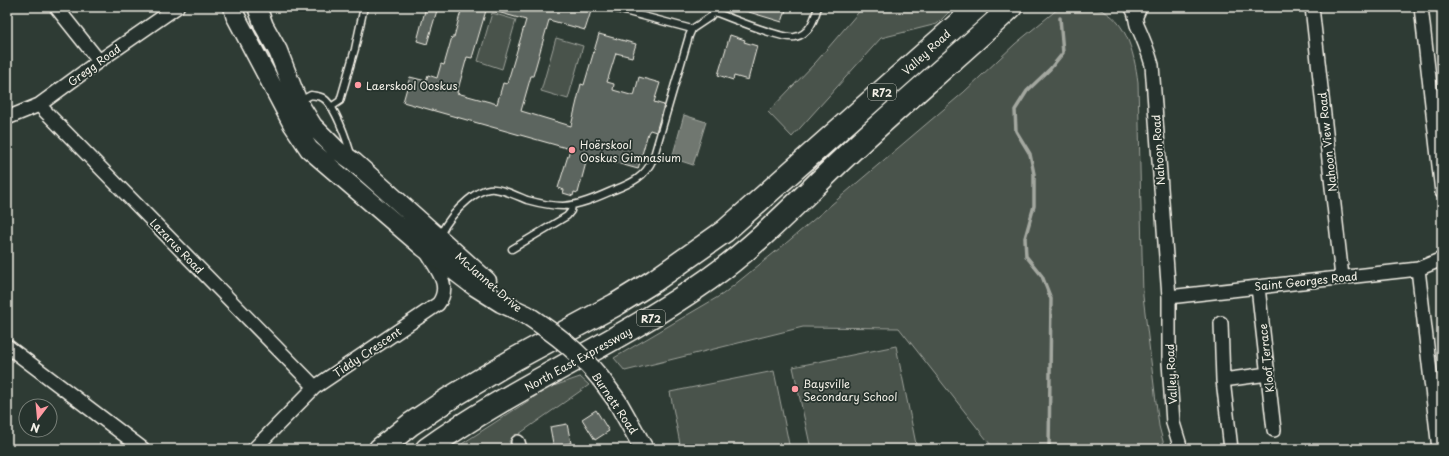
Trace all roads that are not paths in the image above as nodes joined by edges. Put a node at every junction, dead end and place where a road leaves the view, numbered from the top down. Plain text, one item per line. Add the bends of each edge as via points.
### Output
1 (56, 7) edge
2 (177, 7) edge
3 (233, 7) edge
4 (258, 7) edge
5 (364, 7) edge
6 (609, 7) edge
7 (818, 7) edge
8 (977, 7) edge
9 (1011, 7) edge
10 (1131, 7) edge
11 (1144, 7) edge
12 (1312, 7) edge
13 (1422, 7) edge
14 (716, 10) edge
15 (1136, 23) junction
16 (692, 30) junction
17 (99, 61) junction
18 (39, 105) junction
19 (292, 107) junction
20 (331, 107) junction
21 (7, 118) edge
22 (354, 162) junction
23 (1442, 192) edge
24 (572, 205) junction
25 (439, 236) junction
26 (423, 247) junction
27 (512, 249) dead end
28 (1442, 259) edge
29 (1418, 269) junction
30 (456, 271) junction
31 (1342, 277) junction
32 (1258, 287) junction
33 (1169, 297) junction
34 (527, 315) junction
35 (1221, 323) dead end
36 (7, 346) edge
37 (1268, 374) junction
38 (1223, 380) junction
39 (315, 387) junction
40 (1274, 430) dead end
41 (143, 449) edge
42 (254, 449) edge
43 (380, 449) edge
44 (427, 449) edge
45 (644, 449) edge
46 (1181, 449) edge
47 (1231, 449) edge
48 (1440, 449) edge

1 - 17 street
2 - 17 street, Gregg Road
3 - 19 street, McJannet Drive via 235,15
4 - 19 street, McJannet Drive via 264,26 278,51
5 - 20 lane via 340,101
6 - 16 lane
7 - 14 lane via 814,23 808,31 794,37 782,36
8 - 43 highway, Valley Road / R72 via 725,231 615,305 515,358 457,394 411,424
9 - 44 highway, North East Expressway / R72 via 850,152 759,239 712,278 630,330 498,404
10 - 15 street, Nahoon Road via 1136,15
11 - 15 lane
12 - 31 street, Nahoon View Road
13 - 23 street
14 - 16 lane
15 - 33 street, Nahoon Road via 1152,65
16 - 24 lane via 649,167 643,175 629,184 593,200
17 - 18 street, Gregg Road
18 - 21 street, Gregg Road
18 - 39 street, Lazarus Road
19 - 20 lane via 311,95 324,98
19 - 22 street, McJannet Drive via 337,150
19 - 26 street, McJannet Drive via 293,125 309,149
20 - 22 lane
22 - 25 street, McJannet Drive
24 - 25 lane via 543,204 491,189 481,191 454,212
24 - 27 lane via 567,216
25 - 30 street via 439,247
25 - 34 street, McJannet Drive via 473,270
26 - 30 street, McJannet Drive
26 - 39 street, Tiddy Crescent via 442,278 443,298 438,304
28 - 29 street, Saint Georges Road
29 - 31 street, Saint Georges Road
29 - 48 street
30 - 34 street, McJannet Drive via 489,296
31 - 32 street, Saint Georges Road
32 - 33 street, Saint Georges Road
32 - 37 street, Kloof Terrace
33 - 46 street, Valley Road via 1168,362 1174,423
34 - 45 street, Burnett Road, bridge via 555,334 588,362 617,401
35 - 38 street
36 - 41 street
37 - 38 street
37 - 40 street, Kloof Terrace
38 - 47 street
39 - 42 street, Tiddy Crescent

